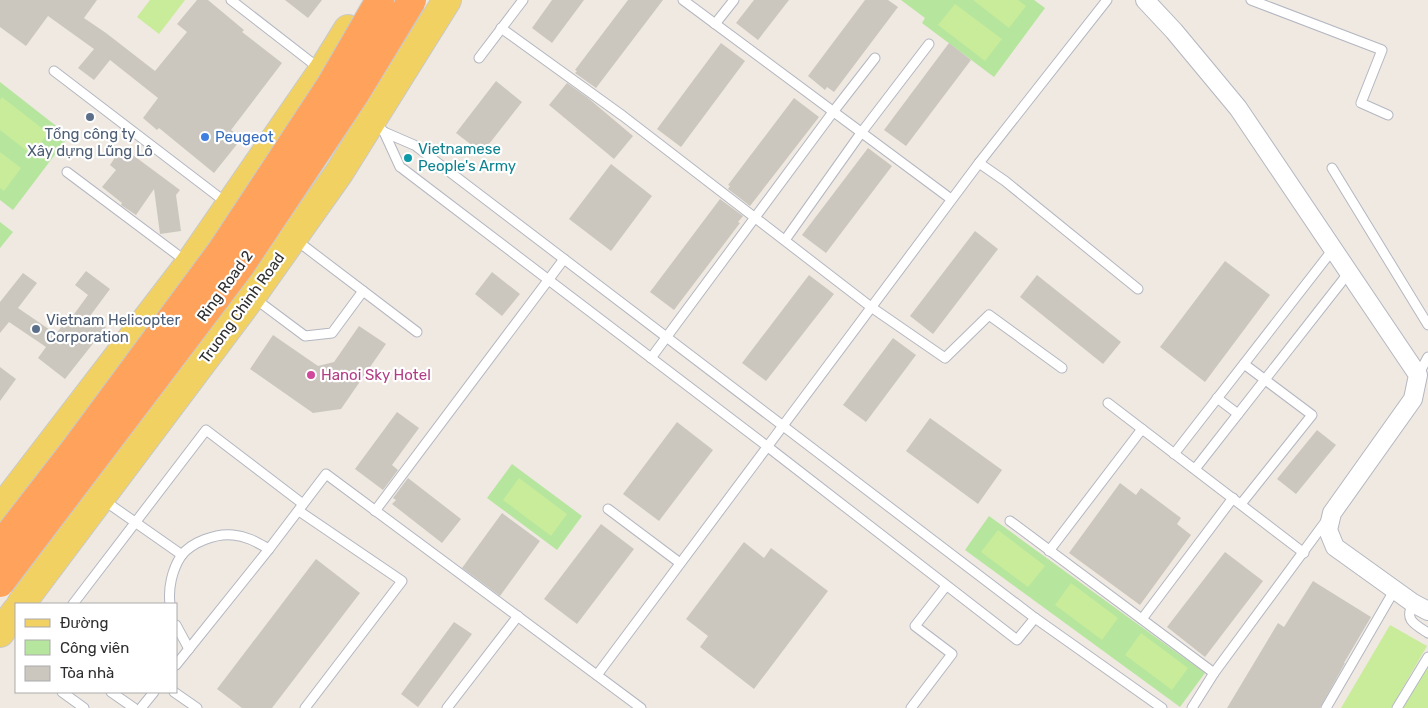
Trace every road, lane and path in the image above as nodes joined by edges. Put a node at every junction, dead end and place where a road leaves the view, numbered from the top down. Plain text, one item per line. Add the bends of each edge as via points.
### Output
1 (232, 0) edge
2 (366, 0) edge
3 (380, 0) edge
4 (412, 0) edge
5 (447, 0) edge
6 (523, 0) edge
7 (683, 0) edge
8 (734, 0) edge
9 (1107, 0) edge
10 (1145, 0) edge
11 (1251, 0) edge
12 (1280, 0) edge
13 (1277, 10) junction
14 (715, 24) junction
15 (501, 28) junction
16 (929, 44) dead end
17 (479, 58) dead end
18 (875, 58) dead end
19 (54, 71) dead end
20 (322, 72) junction
21 (833, 112) junction
22 (1388, 115) dead end
23 (378, 126) junction
24 (861, 133) junction
25 (979, 162) junction
26 (1332, 168) dead end
27 (67, 172) dead end
28 (951, 199) junction
29 (230, 206) junction
30 (756, 218) junction
31 (293, 237) junction
32 (785, 240) junction
33 (1334, 248) junction
34 (564, 259) junction
35 (189, 264) junction
36 (1350, 272) junction
37 (548, 280) junction
38 (1138, 289) dead end
39 (363, 291) junction
40 (252, 296) junction
41 (871, 307) junction
42 (1428, 325) edge
43 (417, 332) dead end
44 (666, 337) junction
45 (1428, 357) edge
46 (651, 358) junction
47 (1244, 364) junction
48 (1062, 368) dead end
49 (1418, 375) junction
50 (1266, 379) junction
51 (1217, 398) junction
52 (1108, 404) dead end
53 (1238, 414) junction
54 (783, 426) junction
55 (1142, 429) junction
56 (768, 447) junction
57 (1174, 454) junction
58 (1194, 469) junction
59 (101, 498) junction
60 (1233, 498) junction
61 (1241, 504) junction
62 (301, 507) junction
63 (608, 509) dead end
64 (0, 510) edge
65 (375, 511) junction
66 (1332, 513) junction
67 (1010, 521) dead end
68 (136, 523) junction
69 (0, 546) edge
70 (269, 549) junction
71 (1049, 551) junction
72 (1304, 553) junction
73 (182, 555) junction
74 (680, 563) junction
75 (0, 583) edge
76 (946, 586) junction
77 (1395, 589) junction
78 (22, 603) edge
79 (74, 603) edge
80 (170, 603) edge
81 (1421, 607) edge
82 (518, 616) junction
83 (1035, 618) junction
84 (1142, 620) junction
85 (178, 630) edge
86 (1428, 633) edge
87 (189, 649) junction
88 (1428, 657) edge
89 (178, 663) edge
90 (1214, 673) junction
91 (596, 675) junction
92 (63, 693) edge
93 (112, 693) edge
94 (153, 693) edge
95 (176, 693) edge
96 (84, 708) edge
97 (134, 708) edge
98 (141, 708) edge
99 (198, 708) edge
100 (305, 708) edge
101 (447, 708) edge
102 (640, 708) edge
103 (911, 708) edge
104 (1162, 708) edge
105 (1192, 708) edge
106 (1326, 708) edge
107 (1397, 708) edge

1 - 20 lane
2 - 20 main road
3 - 69 highway, Ring Road 2, bridge via 330,86 222,250
4 - 75 highway, Ring Road 2, bridge via 355,94 241,265
5 - 23 main road, Truong Chinh Road
6 - 15 lane
7 - 14 lane
8 - 14 lane
9 - 25 lane
10 - 33 street via 1238,108
11 - 13 lane
12 - 13 lane
13 - 22 lane via 1382,50 1361,103
14 - 21 lane
15 - 17 lane
15 - 30 lane
16 - 24 lane
18 - 21 lane
19 - 29 lane
20 - 23 main road
20 - 29 main road
21 - 24 lane
21 - 30 lane
23 - 31 main road, Truong Chinh Road
23 - 34 lane via 415,146
23 - 37 lane via 401,168
24 - 28 lane
24 - 32 lane
25 - 28 lane
25 - 38 lane
26 - 42 lane
27 - 35 lane
28 - 41 lane
29 - 35 main road
30 - 32 lane
30 - 44 lane
31 - 39 lane
31 - 40 main road, Truong Chinh Road
32 - 41 lane
33 - 36 street
33 - 47 lane
34 - 37 lane
34 - 44 lane
35 - 64 main road
36 - 49 street
36 - 50 lane
37 - 46 lane
37 - 65 lane
39 - 40 lane via 332,333 305,336
39 - 43 lane
40 - 59 main road, Truong Chinh Road
41 - 48 lane via 945,358 989,315
41 - 54 lane
44 - 46 lane
44 - 54 lane
45 - 49 lane
46 - 56 lane
47 - 50 lane
47 - 51 lane
49 - 66 street via 1413,399
50 - 53 lane
50 - 61 lane via 1312,415
51 - 53 lane
51 - 57 lane
52 - 55 lane
53 - 58 lane
54 - 56 lane
54 - 83 lane
55 - 57 lane
55 - 71 lane
56 - 74 lane
56 - 76 lane
57 - 58 lane
58 - 60 lane
59 - 68 lane
59 - 78 main road, Truong Chinh Road
60 - 61 lane
60 - 84 lane
61 - 72 lane
62 - 65 lane via 326,474
62 - 68 lane via 206,430
62 - 70 lane
62 - 100 lane via 402,581
63 - 74 lane
65 - 82 lane
66 - 72 lane
66 - 77 street via 1328,530 1335,547
67 - 71 lane
68 - 73 lane
68 - 79 lane
70 - 73 lane via 252,539 214,536
70 - 87 lane
71 - 84 lane
72 - 90 lane
73 - 80 lane via 173,575
74 - 91 lane
76 - 83 lane via 1017,640
76 - 103 lane via 915,626 952,654
77 - 81 street
77 - 106 lane
81 - 86 lane via 1410,610 1410,618
82 - 91 lane
82 - 101 lane
83 - 104 lane
84 - 90 lane
85 - 87 lane
87 - 89 lane
88 - 107 lane
90 - 105 lane
91 - 102 lane
92 - 96 lane
93 - 97 lane
94 - 98 lane
95 - 99 lane

